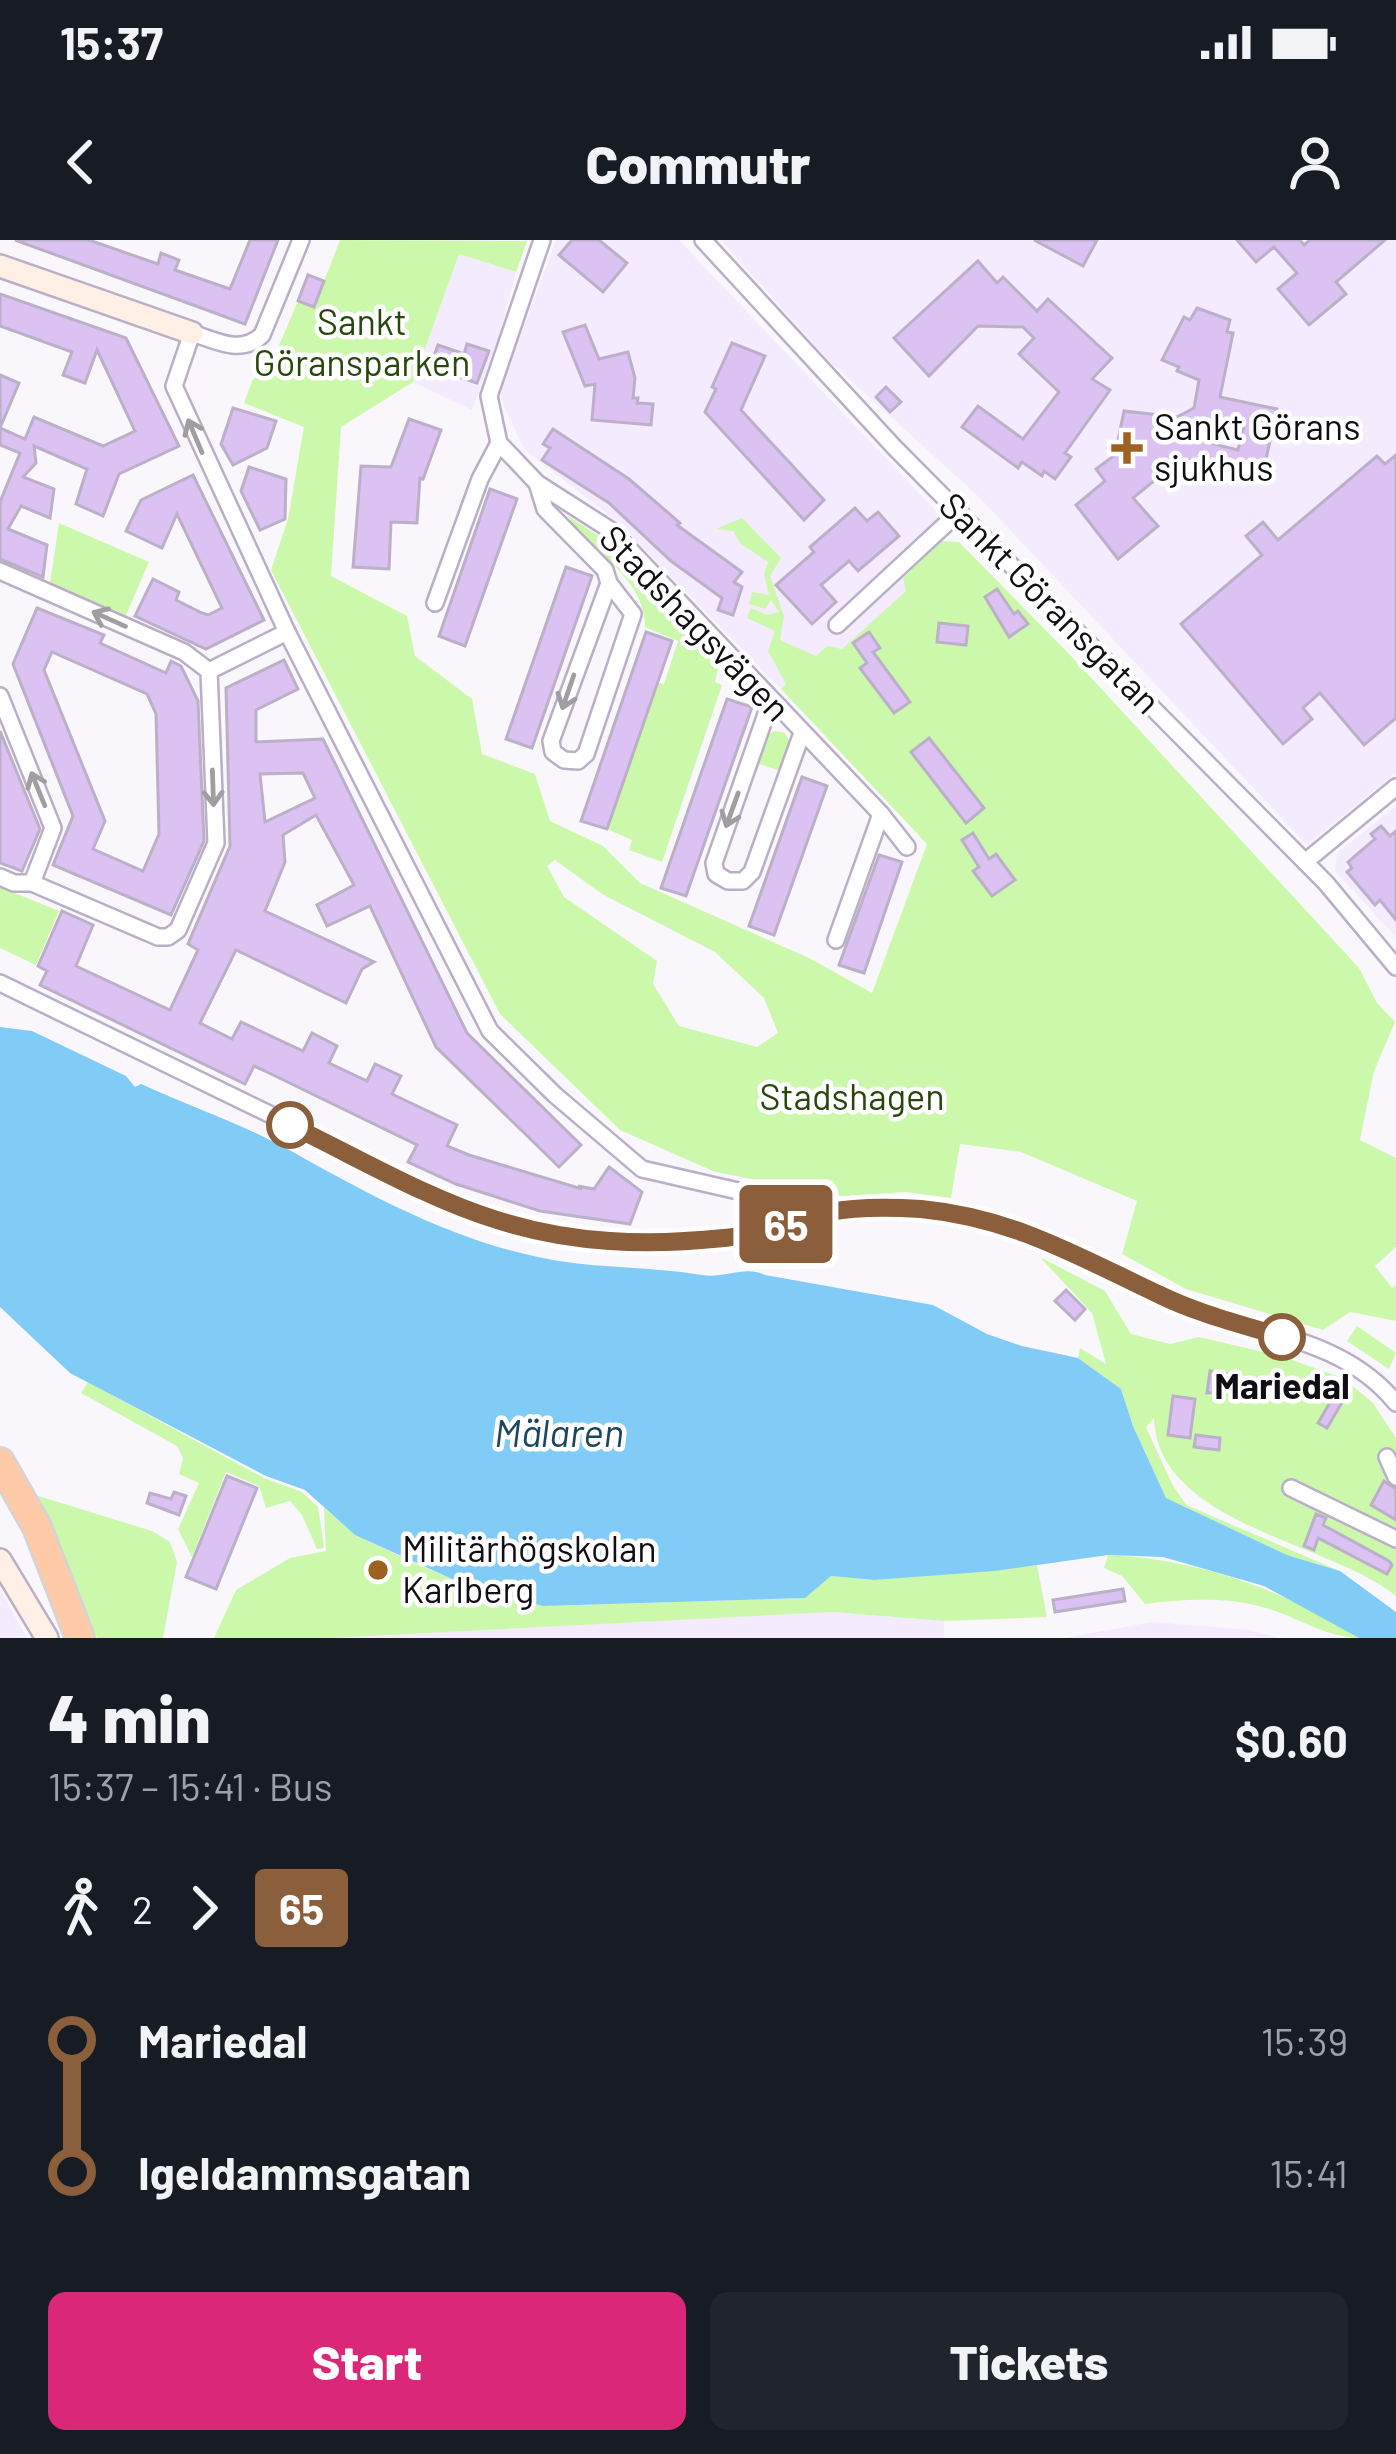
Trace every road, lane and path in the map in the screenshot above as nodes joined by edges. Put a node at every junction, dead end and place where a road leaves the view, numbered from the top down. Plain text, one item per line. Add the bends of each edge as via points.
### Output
1 (301, 240) edge
2 (542, 240) edge
3 (703, 240) edge
4 (0, 266) edge
5 (192, 332) junction
6 (499, 443) junction
7 (537, 483) junction
8 (960, 511) junction
9 (2, 577) edge
10 (609, 583) junction
11 (435, 603) dead end
12 (837, 625) dead end
13 (286, 632) junction
14 (209, 671) junction
15 (0, 695) edge
16 (771, 700) junction
17 (802, 733) junction
18 (1396, 787) edge
19 (881, 814) junction
20 (907, 847) dead end
21 (1305, 862) junction
22 (0, 877) edge
23 (32, 884) junction
24 (836, 940) dead end
25 (1396, 968) edge
26 (0, 983) edge
27 (774, 1228) junction
28 (1396, 1403) edge
29 (1387, 1456) dead end
30 (0, 1462) edge
31 (1396, 1478) edge
32 (1291, 1488) dead end
33 (0, 1493) edge
34 (37, 1527) junction
35 (1396, 1539) edge
36 (0, 1560) edge
37 (0, 1580) edge
38 (34, 1638) edge
39 (47, 1638) edge
40 (70, 1638) edge
41 (80, 1638) edge
42 (91, 1638) edge

1 - 5 street via 268,325 250,345
2 - 6 street via 489,396
3 - 8 street, Sankt Göransgatan
4 - 5 main road
13 -> 5 street via 173,386
6 - 7 street, Stadshagsvägen
6 - 11 street
7 - 10 street via 545,509
7 - 16 street, Stadshagsvägen via 612,531
8 - 12 street
8 - 21 street, Sankt Göransgatan
14 -> 9 street via 184,652
10 -> 10 street via 551,741 564,760 586,754 631,628 633,614
13 - 14 street
13 - 27 street via 490,1030 642,1169 739,1191
14 -> 23 street via 216,843 178,930 158,937
23 -> 15 street via 53,829
16 - 17 street, Stadshagsvägen
16 -> 17 street via 714,862 728,881 752,872
17 - 19 street, Stadshagsvägen
18 - 21 street
19 - 20 street, Stadshagsvägen
19 - 24 street
21 - 25 street, Sankt Göransgatan
22 - 23 street
26 - 27 street via 497,1220 622,1243
27 - 28 street via 835,1211 886,1208 1009,1226 1186,1306 1345,1358
29 - 31 street
30 - 34 highway
32 - 35 street
33 - 40 highway
34 - 41 highway
34 - 42 main road
36 - 39 main road
37 - 38 main road

